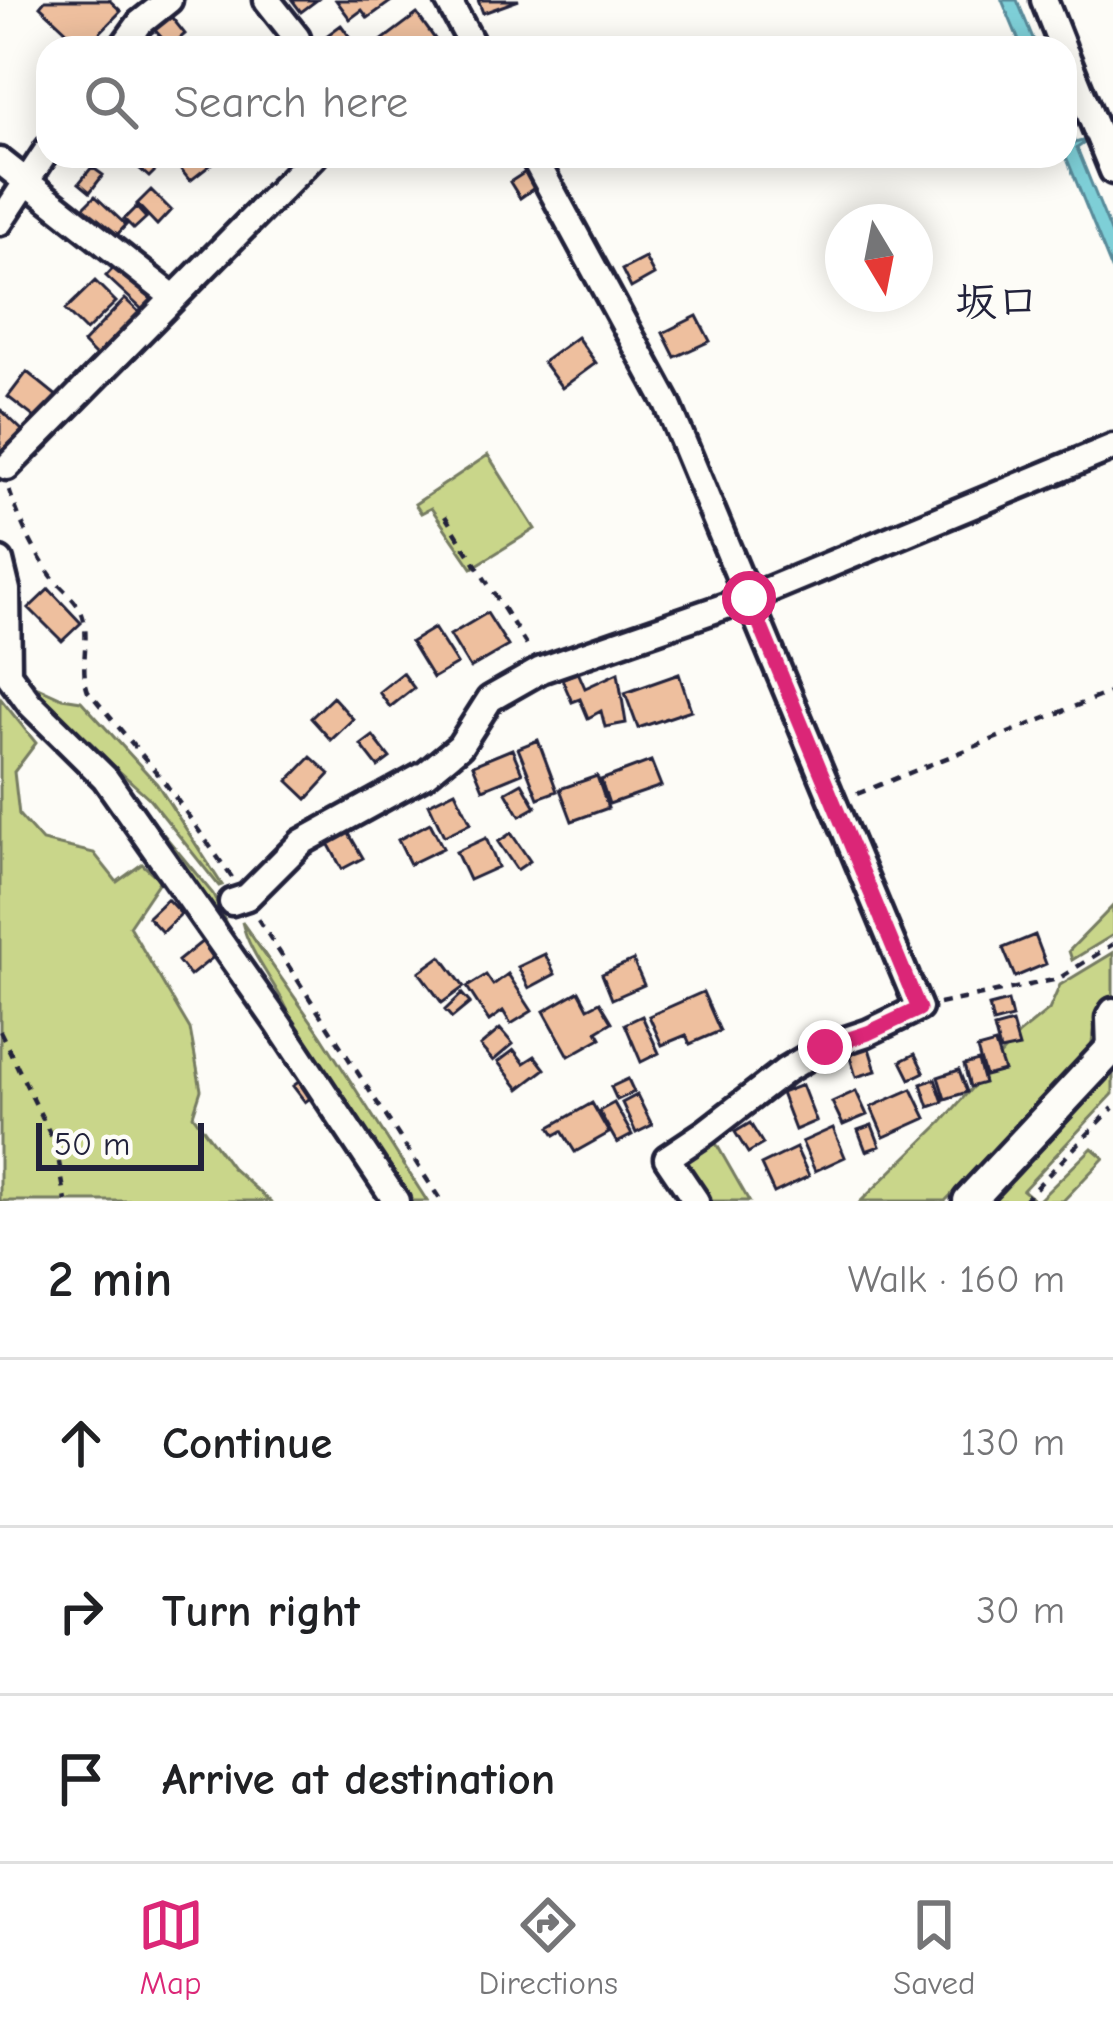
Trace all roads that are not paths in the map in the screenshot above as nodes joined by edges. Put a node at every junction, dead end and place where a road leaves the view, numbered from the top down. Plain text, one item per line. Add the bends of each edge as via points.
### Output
1 (169, 0) edge
2 (267, 0) edge
3 (448, 0) edge
4 (1043, 0) edge
5 (131, 36) edge
6 (295, 36) edge
7 (460, 36) edge
8 (1058, 36) edge
9 (1077, 81) edge
10 (1111, 158) edge
11 (0, 161) edge
12 (36, 166) edge
13 (302, 168) edge
14 (540, 168) edge
15 (26, 180) junction
16 (0, 222) edge
17 (173, 297) junction
18 (1113, 447) edge
19 (7, 467) road end
20 (0, 560) edge
21 (749, 598) junction
22 (240, 900) road end
23 (1113, 1012) edge
24 (1111, 1048) edge
25 (396, 1201) edge
26 (696, 1201) edge
27 (969, 1201) edge

1 - 5 street
2 - 6 street
3 - 7 street
4 - 8 street
9 - 10 street
11 - 15 street
12 - 15 street
13 - 17 street
14 - 21 street via 667,403
15 - 16 street
15 - 17 street
17 - 19 street
18 - 21 street
20 - 25 street via 8,674 100,772
21 - 22 street via 542,670 490,699 460,746 426,774 302,842
21 - 26 street via 919,1009 786,1070 667,1158
23 - 24 street
24 - 27 main road

